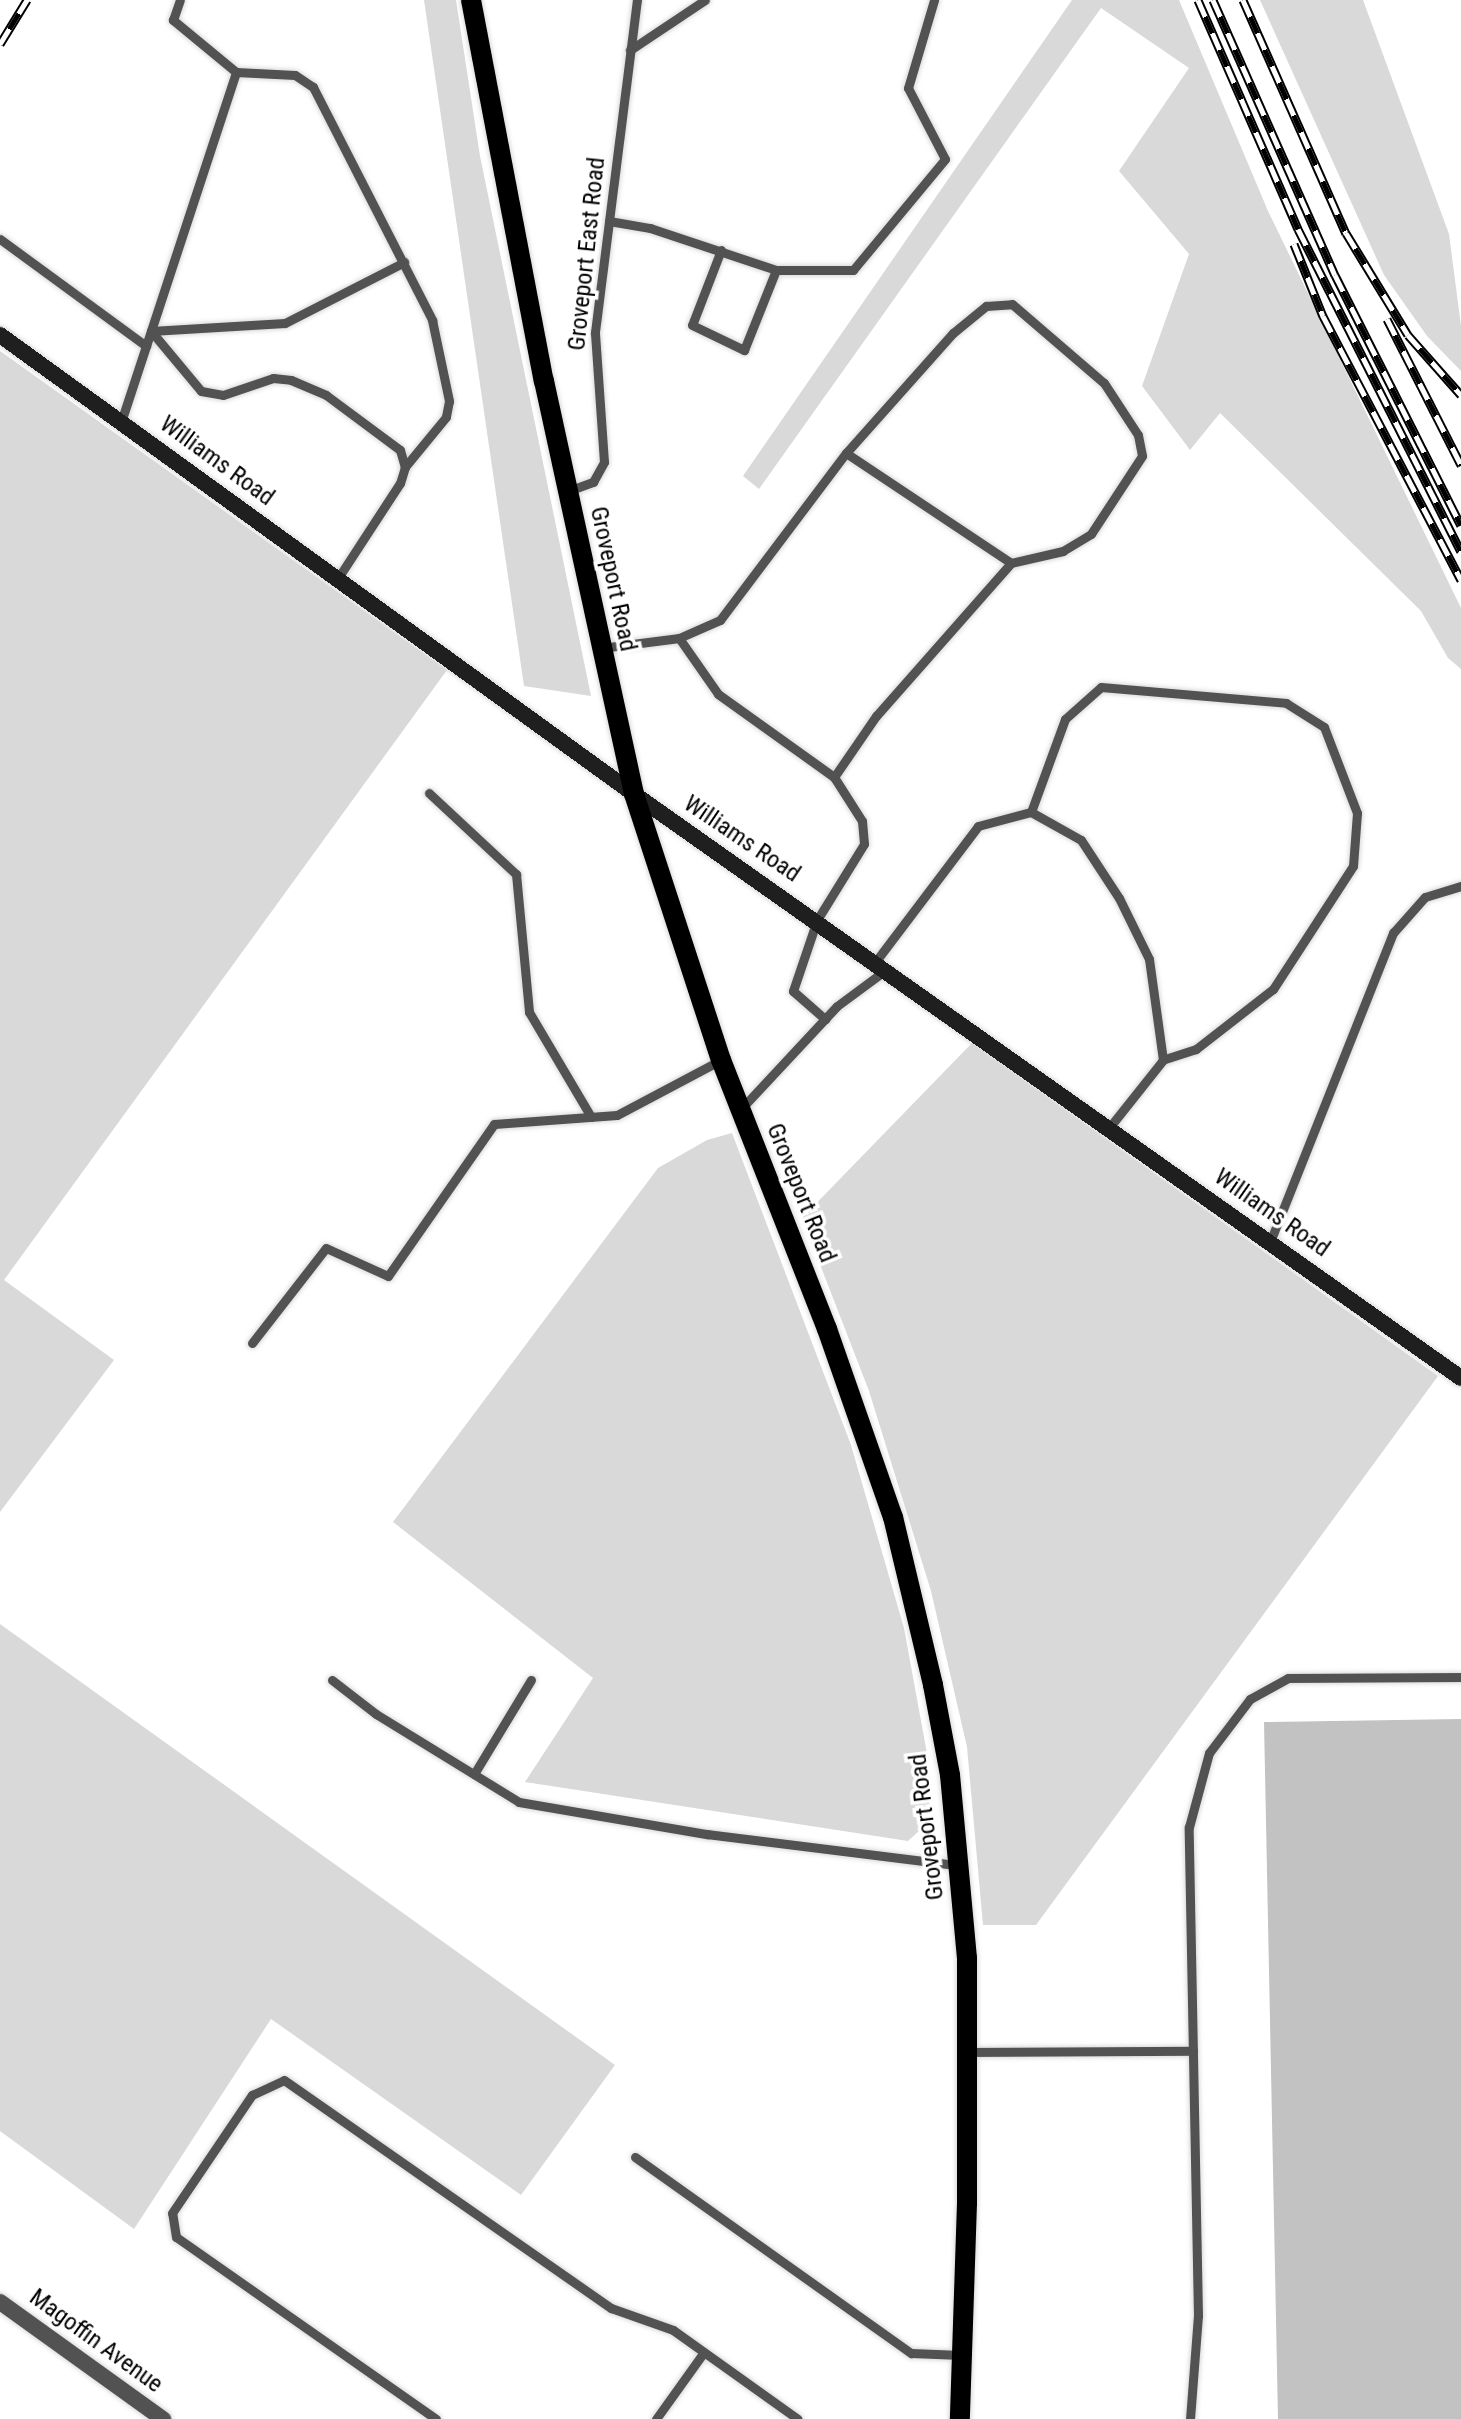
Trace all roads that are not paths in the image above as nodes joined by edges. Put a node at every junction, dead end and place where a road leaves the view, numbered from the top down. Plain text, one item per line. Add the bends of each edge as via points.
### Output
1 (180, 0) edge
2 (471, 0) edge
3 (637, 0) edge
4 (705, 0) edge
5 (934, 0) edge
6 (630, 50) junction
7 (236, 72) junction
8 (609, 221) junction
9 (0, 239) edge
10 (721, 250) junction
11 (404, 262) junction
12 (776, 270) junction
13 (151, 331) junction
14 (0, 335) edge
15 (146, 346) junction
16 (121, 422) junction
17 (846, 453) junction
18 (405, 467) junction
19 (568, 491) junction
20 (1011, 563) junction
21 (338, 578) junction
22 (679, 638) junction
23 (601, 648) junction
24 (834, 777) junction
25 (429, 793) dead end
26 (634, 794) junction
27 (1031, 812) junction
28 (1461, 886) edge
29 (817, 920) junction
30 (882, 965) junction
31 (825, 1019) junction
32 (721, 1060) junction
33 (1163, 1060) junction
34 (740, 1110) junction
35 (591, 1117) junction
36 (1109, 1128) junction
37 (1270, 1242) junction
38 (252, 1343) dead end
39 (1461, 1378) edge
40 (1461, 1677) edge
41 (332, 1680) dead end
42 (531, 1680) dead end
43 (474, 1774) junction
44 (961, 1865) junction
45 (1193, 2051) junction
46 (969, 2052) junction
47 (635, 2157) dead end
48 (1, 2305) edge
49 (704, 2352) junction
50 (961, 2355) junction
51 (163, 2419) edge
52 (436, 2419) edge
53 (656, 2419) edge
54 (798, 2419) edge
55 (960, 2419) edge
56 (1190, 2419) edge

1 - 7 lane via 173,20
2 - 19 main road, Groveport Road
3 - 6 lane, Groveport East Road
4 - 6 lane
5 - 12 lane via 908,88 945,159 853,270
6 - 8 lane, Groveport East Road
7 - 11 lane via 295,75 313,87
7 - 13 lane
8 - 10 lane
8 - 19 lane, Groveport East Road via 595,332 604,462 593,482
9 - 15 lane
10 - 12 lane
10 - 12 lane via 692,325 744,350
11 - 13 lane via 285,323
11 - 18 lane via 432,320 449,401 446,417
13 - 15 lane
13 - 18 lane via 201,391 223,395 273,378 291,380 326,395 390,440
14 - 16 main road, Williams Road
15 - 16 lane
16 - 21 main road, Williams Road
17 - 20 lane
17 - 20 lane via 953,333 986,306 1012,304 1104,383 1138,435 1142,456 1091,534 1063,551
17 - 22 lane via 720,620
18 - 21 lane
19 - 23 main road, Groveport Road
20 - 24 lane via 876,716
21 - 26 main road, Williams Road
22 - 23 lane
22 - 24 lane via 718,694
23 - 26 main road, Groveport Road
24 - 29 lane via 862,821 864,844
25 - 35 lane via 516,874 529,1012
26 - 29 main road, Williams Road
26 - 32 main road, Groveport Road
27 - 30 lane via 978,826
27 - 33 lane via 1081,840 1119,898 1149,959
27 - 33 lane via 1065,719 1101,687 1286,703 1324,727 1357,813 1353,866 1273,989 1196,1049
28 - 37 lane via 1425,897 1393,933
29 - 30 main road, Williams Road
29 - 31 lane via 793,991
30 - 31 lane
30 - 36 main road, Williams Road
31 - 34 lane
32 - 34 main road, Groveport Road
32 - 35 lane via 617,1115
33 - 36 lane
34 - 44 main road, Groveport Road via 827,1329 893,1517 933,1685
35 - 38 lane via 494,1124 388,1276 326,1248
36 - 37 main road, Williams Road
37 - 39 main road, Williams Road
40 - 45 lane via 1288,1678 1250,1699 1209,1753 1189,1827
41 - 43 lane
42 - 43 lane
43 - 44 lane via 519,1802 707,1834
44 - 46 main road, Groveport Road
45 - 46 lane
45 - 56 lane via 1198,2316
46 - 50 main road, Groveport Road
47 - 50 lane via 911,2353
48 - 51 street, Magoffin Avenue
49 - 52 lane via 673,2330 611,2308 284,2080 252,2095 172,2213 176,2237
49 - 53 lane
49 - 54 lane
50 - 55 main road, Groveport Road

